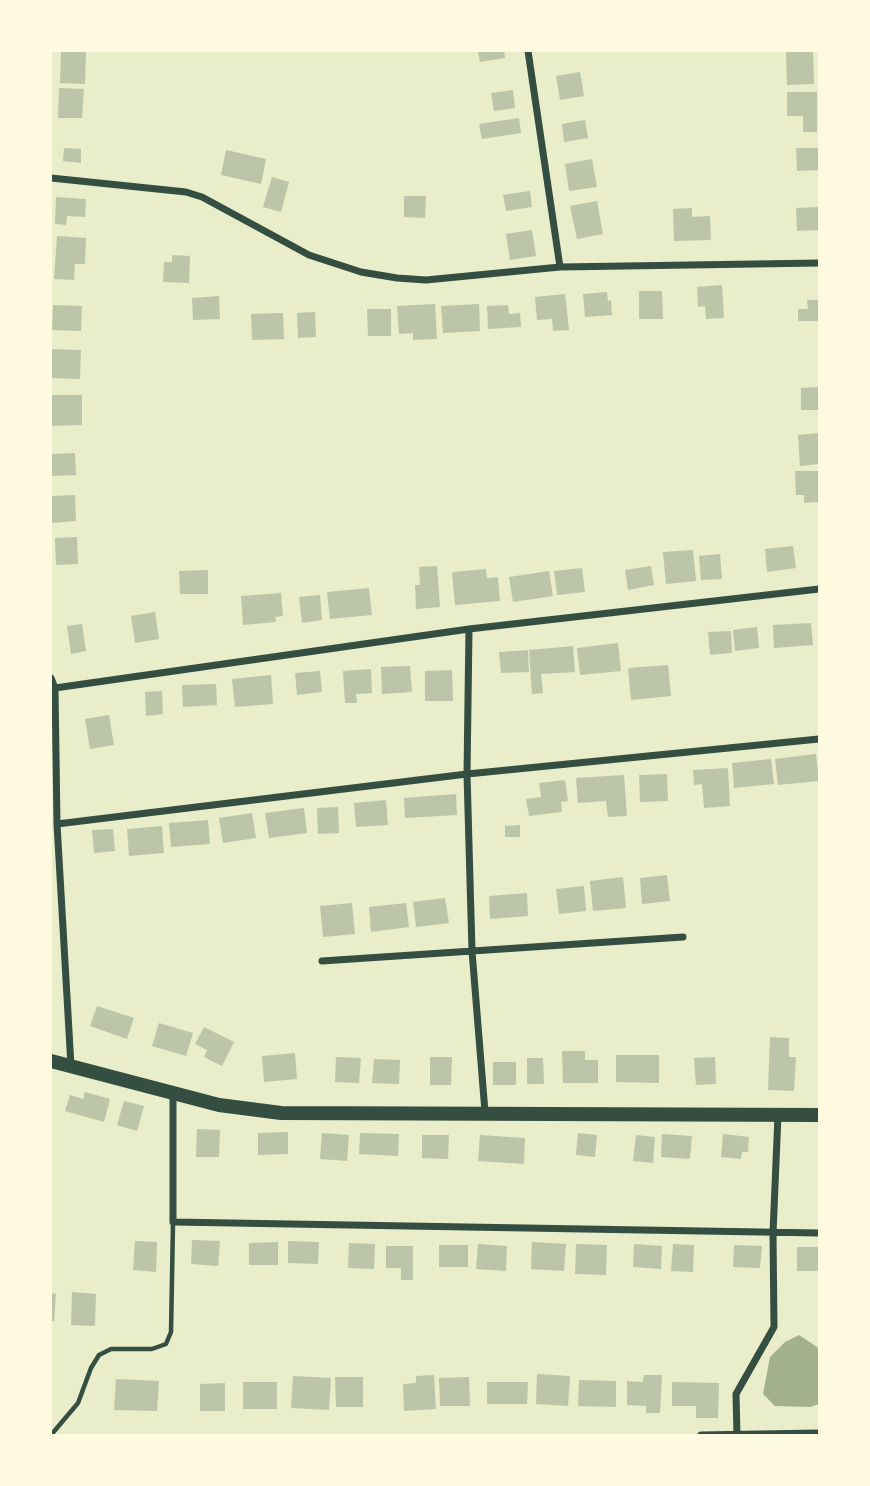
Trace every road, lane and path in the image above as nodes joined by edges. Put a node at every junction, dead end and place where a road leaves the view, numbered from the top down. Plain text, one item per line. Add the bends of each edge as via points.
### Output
1 (528, 51) edge
2 (51, 177) edge
3 (819, 263) edge
4 (560, 267) junction
5 (819, 589) edge
6 (469, 629) junction
7 (51, 678) edge
8 (55, 688) junction
9 (819, 739) edge
10 (53, 766) edge
11 (467, 774) junction
12 (57, 824) junction
13 (682, 937) dead end
14 (471, 951) junction
15 (322, 961) dead end
16 (51, 1061) edge
17 (71, 1066) junction
18 (173, 1093) junction
19 (485, 1112) junction
20 (778, 1115) junction
21 (819, 1115) edge
22 (173, 1222) junction
23 (773, 1233) junction
24 (819, 1233) edge
25 (819, 1433) edge
26 (51, 1435) edge
27 (701, 1435) edge
28 (737, 1435) edge

1 - 4 street
2 - 4 street via 186,192 309,255 361,272 426,280
3 - 4 street
5 - 6 street
6 - 8 street
6 - 11 street
7 - 8 street
8 - 10 street
9 - 11 street
10 - 12 street
11 - 12 street
11 - 14 street
12 - 17 street
13 - 14 street
14 - 15 street
14 - 19 street
16 - 17 main road
17 - 18 main road
18 - 19 main road via 281,1113
18 - 22 street
19 - 20 main road
20 - 21 main road
20 - 23 street
22 - 23 street
22 - 26 lane via 171,1332 166,1344 152,1349 111,1349 99,1355 78,1403
23 - 24 street
23 - 28 street via 774,1327 736,1394
25 - 28 street
27 - 28 street

